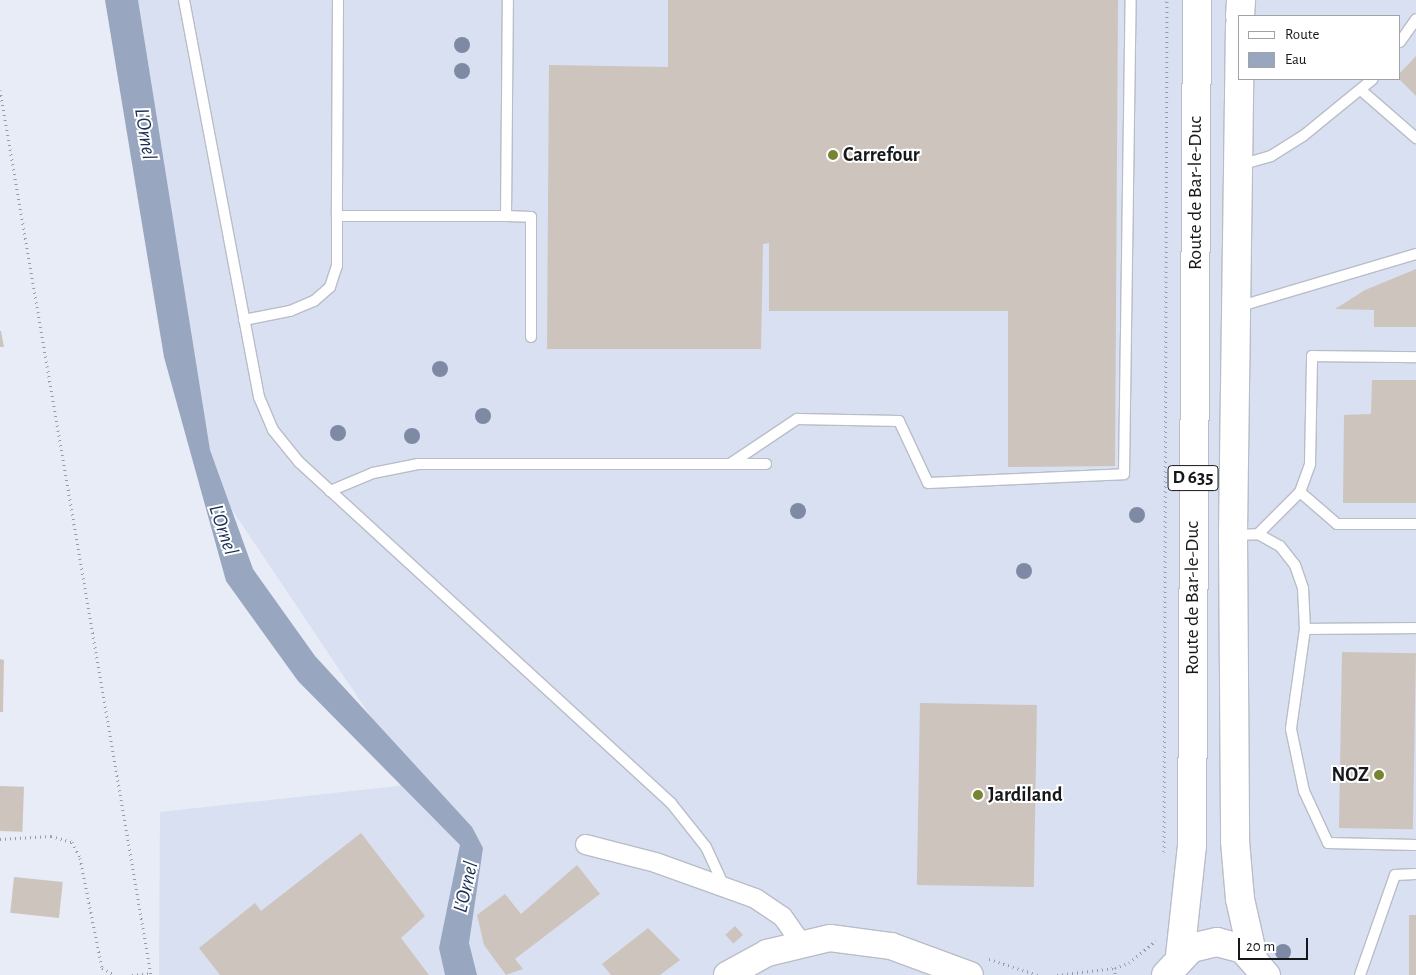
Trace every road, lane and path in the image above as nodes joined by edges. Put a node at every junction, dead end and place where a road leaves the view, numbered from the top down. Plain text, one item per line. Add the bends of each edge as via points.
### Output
1 (184, 0) edge
2 (338, 0) edge
3 (508, 0) edge
4 (1131, 0) edge
5 (1168, 0) edge
6 (1197, 0) edge
7 (1241, 0) edge
8 (1240, 15) edge
9 (1416, 19) edge
10 (1401, 41) edge
11 (1238, 80) edge
12 (1372, 80) edge
13 (0, 90) edge
14 (1362, 91) junction
15 (1416, 138) edge
16 (1236, 166) junction
17 (337, 216) junction
18 (506, 216) junction
19 (1416, 254) edge
20 (1235, 307) junction
21 (244, 320) junction
22 (531, 337) dead end
23 (1416, 357) edge
24 (730, 464) junction
25 (766, 464) dead end
26 (330, 491) junction
27 (1300, 492) junction
28 (1416, 524) edge
29 (1246, 534) junction
30 (1416, 628) edge
31 (1306, 629) junction
32 (0, 839) edge
33 (585, 844) dead end
34 (1416, 845) edge
35 (1166, 862) dead end
36 (1416, 874) edge
37 (724, 886) junction
38 (1158, 932) dead end
39 (800, 942) junction
40 (1173, 965) edge
41 (1260, 966) edge
42 (1115, 968) junction
43 (150, 974) edge
44 (115, 975) edge
45 (132, 975) edge
46 (727, 975) edge
47 (970, 975) edge
48 (1057, 975) edge
49 (1115, 975) edge
50 (1360, 975) edge

1 - 21 lane
2 - 17 lane
3 - 18 lane
4 - 24 lane via 1124,474 928,483 899,421 797,419
5 - 35 path
6 - 40 main road, Route de Bar-le-Duc / D 635 via 1192,845
7 - 8 main road
9 - 10 lane
11 - 16 main road, Route de Bar-le-Duc / D 635
12 - 14 lane
13 - 43 path
14 - 15 lane
14 - 16 lane via 1271,156
16 - 20 main road, Route de Bar-le-Duc / D 635
17 - 18 lane
17 - 21 lane via 337,266 330,287 314,301 290,311
18 - 22 lane via 531,217
19 - 20 lane
20 - 29 main road, Route de Bar-le-Duc / D 635
21 - 26 lane via 259,397 273,430
23 - 27 lane via 1312,356 1310,464
24 - 25 lane
24 - 26 lane via 418,464 372,473
26 - 37 lane via 671,803 706,847
27 - 28 lane via 1337,524
27 - 29 lane
29 - 31 lane via 1280,546 1295,565 1303,588
29 - 41 main road, Route de Bar-le-Duc / D 635 via 1235,840 1240,899
30 - 31 lane
31 - 34 lane via 1291,729 1304,791 1328,843
32 - 44 path via 52,836 72,842 80,858 102,968
33 - 37 street
36 - 50 lane via 1395,875
37 - 39 street via 772,906
38 - 42 path via 1155,941 1129,963
39 - 46 street
39 - 47 street via 861,940
40 - 41 main road via 1217,942
42 - 48 path
42 - 49 path
43 - 45 path

